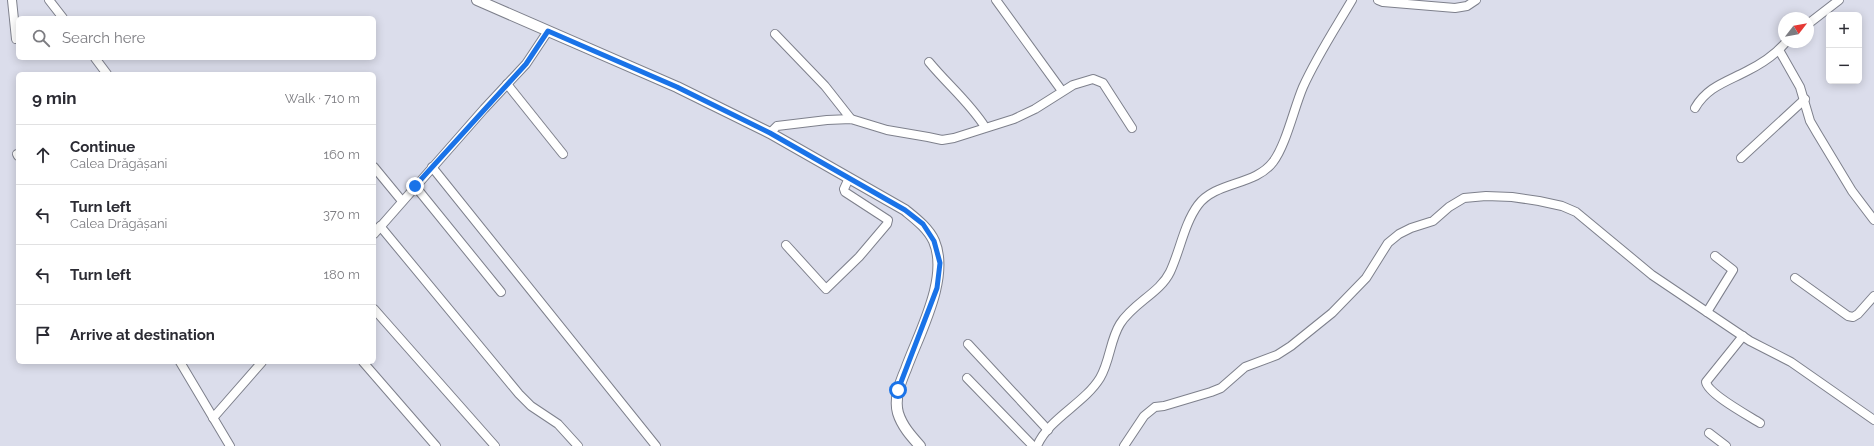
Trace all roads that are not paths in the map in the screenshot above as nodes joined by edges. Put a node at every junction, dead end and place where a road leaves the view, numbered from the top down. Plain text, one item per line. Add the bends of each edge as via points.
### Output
1 (12, 0) edge
2 (49, 0) edge
3 (477, 0) edge
4 (996, 0) edge
5 (1352, 0) edge
6 (1378, 0) edge
7 (1476, 0) edge
8 (1839, 0) edge
9 (61, 16) edge
10 (1814, 19) edge
11 (548, 31) junction
12 (775, 34) dead end
13 (16, 39) dead end
14 (1779, 50) joint
15 (97, 60) edge
16 (929, 62) dead end
17 (106, 72) edge
18 (507, 84) junction
19 (1062, 91) junction
20 (1805, 99) junction
21 (1695, 108) dead end
22 (850, 119) junction
23 (985, 127) junction
24 (1132, 128) dead end
25 (770, 133) junction
26 (563, 154) dead end
27 (1741, 158) dead end
28 (432, 167) junction
29 (376, 169) edge
30 (849, 178) junction
31 (415, 186) junction
32 (402, 201) junction
33 (1874, 220) edge
34 (380, 226) junction
35 (376, 231) edge
36 (786, 245) dead end
37 (1715, 256) dead end
38 (1795, 278) dead end
39 (501, 292) dead end
40 (1874, 296) edge
41 (376, 311) edge
42 (1707, 312) junction
43 (1743, 336) junction
44 (968, 344) dead end
45 (181, 364) edge
46 (260, 364) edge
47 (365, 364) edge
48 (967, 378) dead end
49 (213, 418) junction
50 (1874, 420) edge
51 (1760, 423) dead end
52 (1048, 430) junction
53 (1708, 433) dead end
54 (230, 446) edge
55 (436, 446) edge
56 (494, 446) edge
57 (578, 446) edge
58 (656, 446) edge
59 (920, 446) edge
60 (1033, 446) edge
61 (1037, 446) edge
62 (1124, 446) edge
63 (1726, 446) edge

1 - 13 street
2 - 9 street
3 - 11 main road
4 - 19 street
5 - 52 street via 1303,87 1273,163 1258,174 1207,196 1198,205 1170,273 1164,282 1133,308 1119,325 1106,364 1096,383
6 - 7 street via 1455,8 1467,6
8 - 10 street
11 - 18 street via 526,64
11 - 25 main road via 677,87
12 - 22 street via 825,86
14 - 20 street
14 - 21 street via 1709,90
15 - 17 street
16 - 23 street via 944,82 977,113
18 - 26 street
18 - 28 street
19 - 23 street via 1014,119
19 - 24 street via 1093,79 1103,83
20 - 27 street
20 - 33 street via 1810,121 1817,134
22 - 23 street via 887,130 942,140 964,136
22 - 25 street via 777,126
25 - 30 main road
28 - 31 street
28 - 58 street
29 - 32 street
30 - 36 street via 845,192 888,220 888,224 860,257 826,289
30 - 59 main road via 905,210 923,224 934,241 940,263 937,288 902,379 897,400 900,420
31 - 32 street
31 - 39 street
32 - 34 street
34 - 35 street
34 - 57 street via 519,394 531,406 558,424
37 - 42 street via 1733,270
38 - 40 street via 1848,316 1853,317
41 - 56 street
42 - 43 street
42 - 62 street via 1652,275 1576,212 1540,200 1512,196 1464,198 1440,213 1433,221 1411,228 1388,243 1366,278 1332,313 1291,346 1277,355 1246,367 1221,388 1155,407 1144,416
43 - 50 street via 1791,362
43 - 51 street via 1712,372 1706,386
44 - 52 street
45 - 49 street
46 - 49 street
47 - 55 street
48 - 60 street
49 - 54 street
52 - 61 street via 1040,438
53 - 63 street

